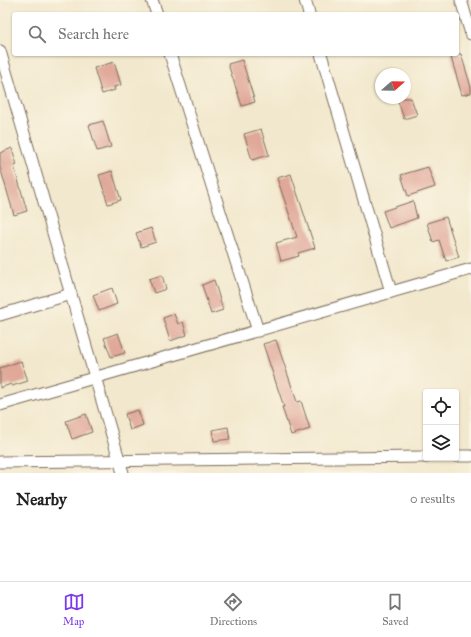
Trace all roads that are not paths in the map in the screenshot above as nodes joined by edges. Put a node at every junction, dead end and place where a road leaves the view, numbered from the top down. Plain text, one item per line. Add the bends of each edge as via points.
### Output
1 (152, 0) edge
2 (305, 0) edge
3 (461, 0) edge
4 (156, 12) edge
5 (308, 12) edge
6 (471, 34) edge
7 (0, 51) edge
8 (171, 56) edge
9 (322, 56) edge
10 (471, 269) edge
11 (391, 292) junction
12 (71, 294) junction
13 (0, 315) edge
14 (258, 330) junction
15 (95, 378) junction
16 (0, 406) edge
17 (459, 456) edge
18 (471, 456) edge
19 (423, 457) edge
20 (0, 462) edge
21 (119, 462) junction
22 (123, 473) edge

1 - 4 street
2 - 5 street
3 - 6 street
7 - 12 street
8 - 14 street
9 - 11 street
10 - 11 street
11 - 14 street
12 - 13 street
12 - 15 street
14 - 15 street
15 - 16 street
15 - 21 street
17 - 18 street
19 - 21 street
20 - 21 street
21 - 22 street

